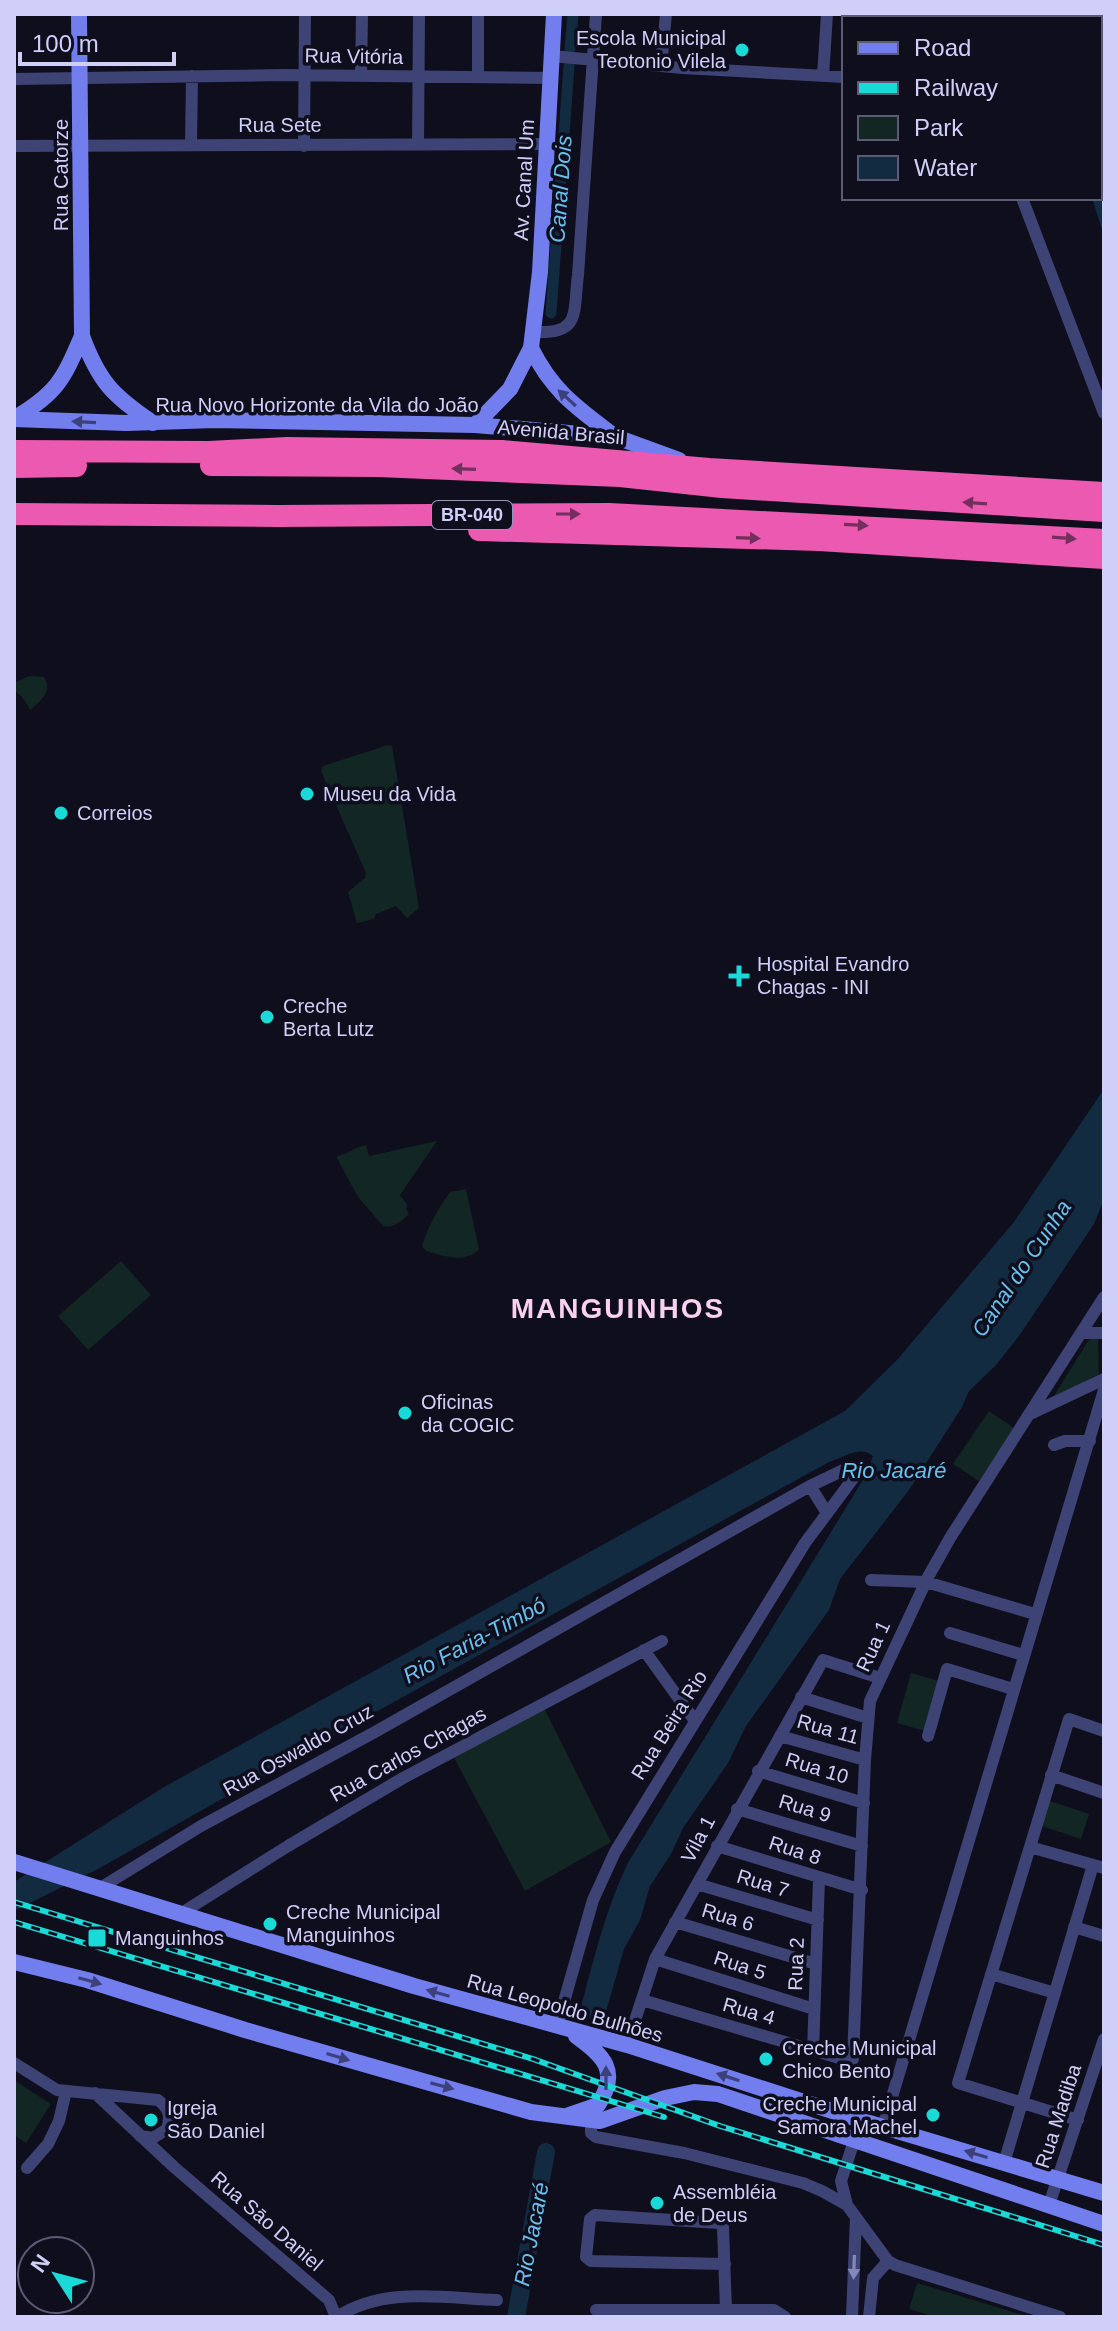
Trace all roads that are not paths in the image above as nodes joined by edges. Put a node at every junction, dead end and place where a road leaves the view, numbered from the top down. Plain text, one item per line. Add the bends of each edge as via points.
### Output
1 (79, 14) edge
2 (305, 14) edge
3 (362, 14) edge
4 (419, 14) edge
5 (478, 14) edge
6 (554, 14) edge
7 (596, 14) edge
8 (666, 14) edge
9 (827, 14) edge
10 (551, 56) junction
11 (594, 60) junction
12 (661, 66) junction
13 (306, 75) junction
14 (192, 76) junction
15 (361, 76) junction
16 (420, 76) junction
17 (823, 76) junction
18 (478, 77) junction
19 (842, 77) edge
20 (550, 78) junction
21 (14, 79) edge
22 (80, 79) junction
23 (547, 144) junction
24 (81, 145) junction
25 (191, 145) junction
26 (418, 145) junction
27 (14, 146) edge
28 (304, 146) junction
29 (1023, 200) edge
30 (82, 336) junction
31 (532, 340) junction
32 (1104, 413) edge
33 (14, 418) edge
34 (153, 423) junction
35 (475, 425) junction
36 (616, 437) junction
37 (287, 448) junction
38 (14, 451) edge
39 (378, 466) junction
40 (14, 467) edge
41 (709, 469) junction
42 (1104, 493) edge
43 (1104, 511) edge
44 (14, 514) edge
45 (14, 526) edge
46 (1104, 540) edge
47 (1104, 558) edge
48 (1104, 1297) edge
49 (1082, 1333) junction
50 (1104, 1333) edge
51 (1104, 1379) edge
52 (1104, 1390) edge
53 (1029, 1415) junction
54 (1090, 1441) junction
55 (1054, 1445) dead end
56 (852, 1466) joint
57 (810, 1486) junction
58 (827, 1513) junction
59 (871, 1580) dead end
60 (926, 1582) junction
61 (1035, 1614) junction
62 (950, 1633) dead end
63 (662, 1641) dead end
64 (644, 1650) junction
65 (1023, 1655) junction
66 (880, 1678) junction
67 (1013, 1689) junction
68 (801, 1697) junction
69 (868, 1718) junction
70 (695, 1721) junction
71 (1104, 1731) edge
72 (780, 1736) junction
73 (928, 1736) dead end
74 (865, 1760) junction
75 (758, 1771) junction
76 (1051, 1775) junction
77 (1104, 1793) edge
78 (864, 1803) junction
79 (737, 1809) junction
80 (717, 1846) junction
81 (862, 1846) junction
82 (1030, 1847) junction
83 (22, 1865) edge
84 (1098, 1867) edge
85 (819, 1879) junction
86 (697, 1884) junction
87 (100, 1888) junction
88 (862, 1890) junction
89 (180, 1914) junction
90 (818, 1920) junction
91 (675, 1922) junction
92 (1074, 1927) junction
93 (1104, 1936) edge
94 (655, 1959) junction
95 (14, 1962) edge
96 (816, 1964) junction
97 (991, 1974) junction
98 (1055, 1993) junction
99 (642, 2000) junction
100 (814, 2009) junction
101 (562, 2028) junction
102 (1104, 2039) edge
103 (627, 2045) junction
104 (813, 2051) junction
105 (846, 2060) joint
106 (14, 2063) edge
107 (66, 2091) junction
108 (95, 2093) junction
109 (1022, 2102) junction
110 (563, 2117) junction
111 (1078, 2120) junction
112 (591, 2121) junction
113 (883, 2127) junction
114 (138, 2134) junction
115 (854, 2141) junction
116 (1004, 2163) junction
117 (27, 2168) dead end
118 (1058, 2180) junction
119 (1104, 2193) edge
120 (847, 2205) junction
121 (1049, 2205) junction
122 (856, 2217) junction
123 (1104, 2224) edge
124 (888, 2261) junction
125 (725, 2264) junction
126 (497, 2300) dead end
127 (596, 2310) dead end
128 (726, 2310) junction
129 (1045, 2314) edge
130 (337, 2317) edge
131 (785, 2317) edge
132 (852, 2317) edge
133 (869, 2317) edge
134 (1060, 2317) edge

1 - 22 main road, Rua Catorze
2 - 13 street
3 - 15 street
4 - 16 street
5 - 18 street
6 - 10 main road, Av. Canal Um
7 - 11 street
8 - 12 street
9 - 17 street
10 - 11 street
10 - 20 main road, Av. Canal Um
11 - 12 street
11 - 31 street via 573,317 564,330
12 - 17 street
13 - 14 street, Rua Vitória
13 - 15 street, Rua Vitória
13 - 28 street
14 - 22 street, Rua Vitória
14 - 25 street
15 - 16 street, Rua Vitória
16 - 18 street, Rua Vitória
16 - 26 street
17 - 19 street
18 - 20 street, Rua Vitória
20 - 23 main road, Av. Canal Um
21 - 22 street, Rua Vitória
22 - 24 main road, Rua Catorze
23 - 26 street, Rua Sete
23 - 31 main road, Av. Canal Um
24 - 25 street, Rua Sete
24 - 27 street, Rua Sete
24 - 30 main road, Rua Catorze
25 - 28 street, Rua Sete
26 - 28 street, Rua Sete
29 - 32 street
30 - 33 main road, Rua Catorze via 52,392
30 - 34 main road, Rua Catorze via 102,380
31 - 35 main road via 510,389
36 -> 31 main road via 563,397 541,368
34 -> 33 main road, Rua Novo Horizonte da Vila do João
34 - 35 main road, Rua Novo Horizonte da Vila do João
35 - 36 main road, Rua Novo Horizonte da Vila do João
36 - 41 main road, Rua Novo Horizonte da Vila do João
37 - 38 highway, Avenida Brasil
37 - 39 highway
37 - 41 highway, Avenida Brasil via 502,451
39 - 40 highway, Avenida Brasil
43 -> 39 highway, Avenida Brasil via 620,476
41 - 42 highway, Avenida Brasil
44 -> 46 highway, BR-040 via 609,514
45 -> 47 highway via 515,530 819,540
48 - 49 street, Rua 1
49 - 50 street
49 - 53 street, Rua 1
51 - 53 street
52 - 54 street
53 - 60 street, Rua 1
54 - 55 street
54 - 61 street
56 - 57 street, Rua Oswaldo Cruz
56 - 58 street, Rua Beira Rio via 855,1476
57 - 58 street
57 - 87 street, Rua Oswaldo Cruz via 201,1826
58 - 70 street, Rua Beira Rio
59 - 60 street
60 - 61 street
60 - 66 street, Rua 1
61 - 65 street
62 - 65 street
63 - 64 street, Rua Carlos Chagas
64 - 70 street
64 - 89 street, Rua Carlos Chagas via 403,1778
65 - 67 street
66 - 68 street, Vila 1 via 823,1660
66 - 69 street, Rua 1
67 - 73 street via 947,1669
67 - 113 street
68 - 69 street
68 - 72 street, Vila 1
69 - 74 street, Rua 1
70 - 101 street, Rua Beira Rio via 605,1872 593,1900
71 - 76 street via 1069,1719
72 - 74 street, Rua 11
72 - 75 street, Vila 1
74 - 78 street, Rua 1
75 - 78 street, Rua 10
75 - 79 street, Vila 1
76 - 77 street
76 - 82 street
78 - 81 street, Rua 1
79 - 80 street, Vila 1
79 - 81 street, Rua 9
80 - 85 street, Rua 8
80 - 86 street, Vila 1
81 - 88 street, Rua 1
82 - 84 street
82 - 97 street
83 - 87 main road, Rua Leopoldo Bulhões
84 - 92 street
85 - 88 street, Rua 8
85 - 90 street, Rua 2
86 - 90 street, Rua 7
86 - 91 street, Vila 1
87 - 89 main road, Rua Leopoldo Bulhões
88 - 105 street, Rua 1 via 854,2052 853,2059
101 -> 89 main road, Rua Leopoldo Bulhões
90 - 96 street, Rua 2
91 - 94 street, Vila 1
91 - 96 street, Rua 6
92 - 93 street
92 - 98 street
94 - 99 street, Vila 1
94 - 100 street, Rua 5
95 -> 110 main road
96 - 100 street, Rua 2
97 - 98 street
97 - 109 street via 958,2083
98 - 109 street
99 - 103 street, Vila 1
99 - 104 street, Rua 4
100 - 104 street, Rua 2
101 - 103 main road, Rua Leopoldo Bulhões
110 -> 101 main road via 598,2105 608,2076 602,2057
102 - 111 street, Rua Madiba
113 -> 103 main road, Rua Leopoldo Bulhões
104 - 105 street, Rua 4
106 - 107 street via 51,2088
107 - 108 street
107 - 117 street via 48,2144
108 - 114 street, Rua Sāo Daniel
108 - 114 street via 153,2099 167,2109 167,2129 153,2138
109 - 111 street
109 - 116 street
110 - 112 main road
111 - 118 street, Rua Madiba
112 - 115 main road via 665,2098 707,2092
112 - 120 street via 596,2137 803,2183
116 -> 113 main road, Rua Leopoldo Bulhões
114 - 130 street, Rua Sāo Daniel via 329,2300
115 - 120 street via 841,2181
115 - 121 main road
116 - 118 main road, Rua Leopoldo Bulhões
118 - 119 main road, Rua Leopoldo Bulhões
118 - 121 street, Rua Madiba
120 - 122 street
121 - 123 main road
122 - 124 street
122 -> 132 street
124 - 129 street
124 - 133 street via 873,2278
125 - 125 street via 723,2227 715,2221 595,2215 590,2219 586,2257 591,2261
125 - 128 street
126 - 130 street via 383,2297
127 - 128 street
128 - 131 street via 774,2310
129 - 134 street

